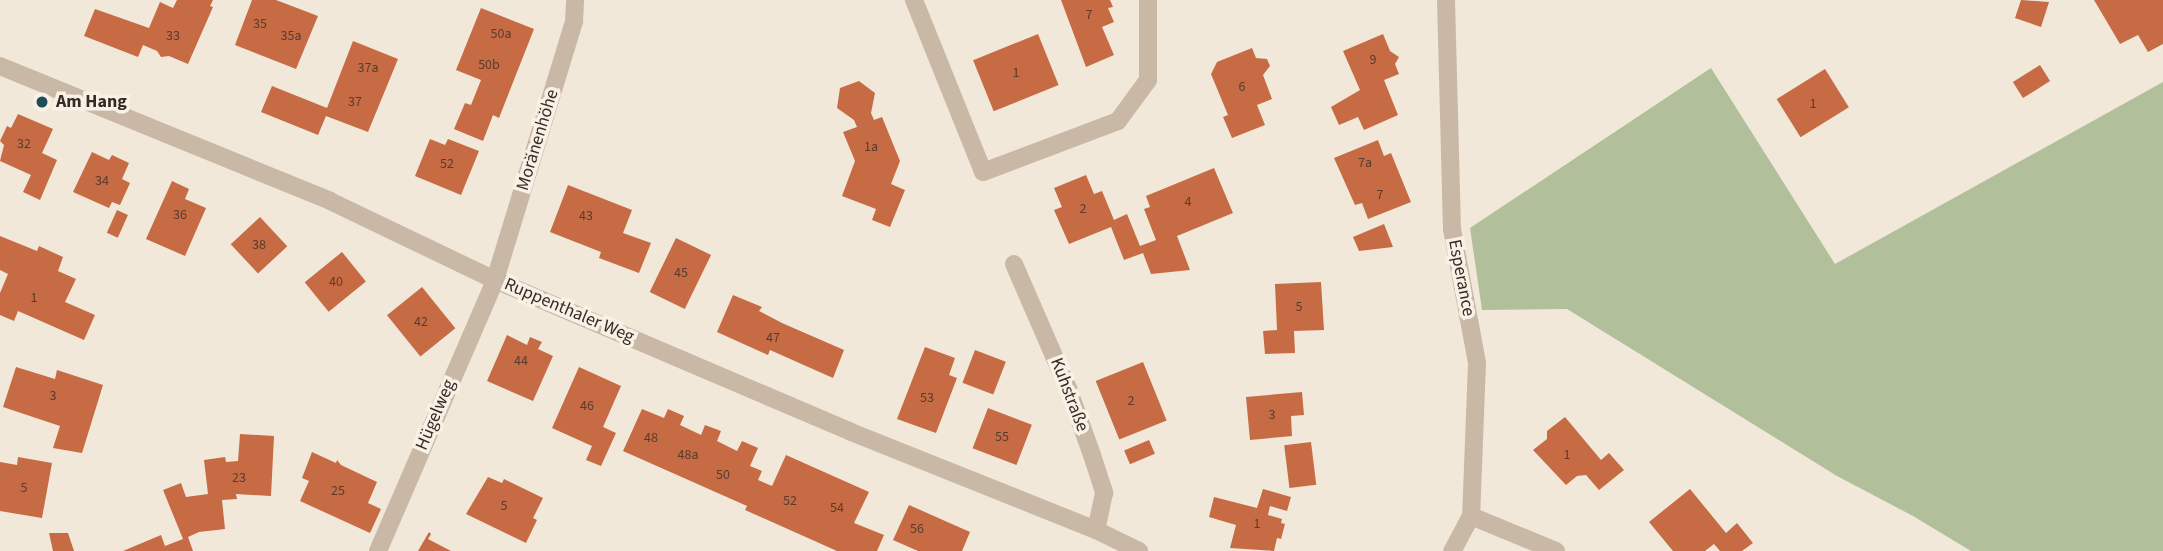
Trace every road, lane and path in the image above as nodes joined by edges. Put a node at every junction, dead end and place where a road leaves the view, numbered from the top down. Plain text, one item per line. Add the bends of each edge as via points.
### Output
1 (575, 0) edge
2 (914, 0) edge
3 (1148, 0) edge
4 (1446, 0) edge
5 (0, 66) edge
6 (1014, 264) dead end
7 (495, 280) junction
8 (1471, 516) junction
9 (1096, 530) junction
10 (378, 551) edge
11 (1139, 551) edge
12 (1452, 551) edge
13 (1556, 551) edge

1 - 7 street, Moränenhöhe via 574,21
2 - 3 street via 983,172 1118,121 1148,80
4 - 8 street, Esperance via 1452,229 1477,363
5 - 7 street, Ruppenthaler Weg via 330,201
6 - 9 street, Kuhstraße via 1068,387 1100,481 1104,494
7 - 9 street, Ruppenthaler Weg via 851,432
7 - 10 street, Hügelweg
8 - 12 street, Esperance
8 - 13 street
9 - 11 street, Ruppenthaler Weg

